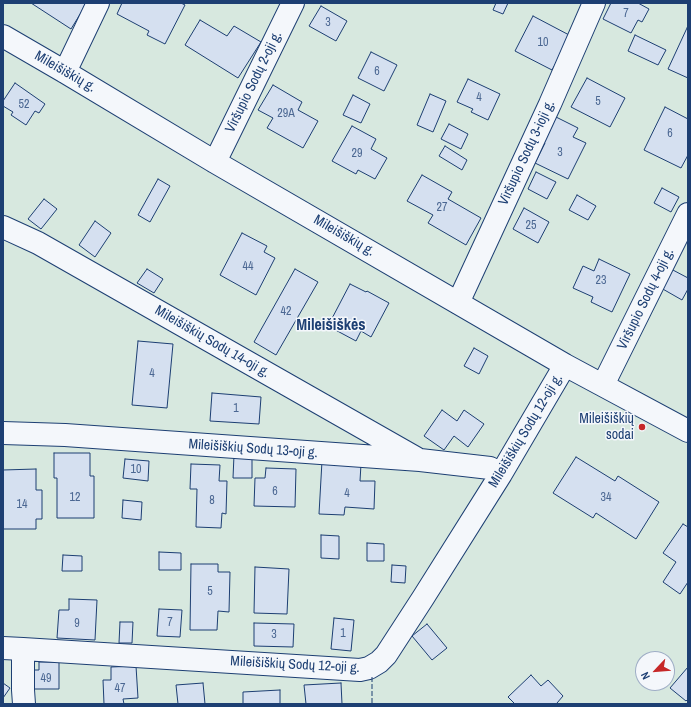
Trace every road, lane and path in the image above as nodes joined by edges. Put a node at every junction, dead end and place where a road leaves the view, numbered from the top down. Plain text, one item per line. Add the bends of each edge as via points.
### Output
1 (98, 3) edge
2 (293, 3) edge
3 (594, 3) edge
4 (3, 36) edge
5 (65, 72) junction
6 (215, 162) junction
7 (688, 214) edge
8 (3, 227) edge
9 (458, 303) junction
10 (565, 365) junction
11 (603, 385) junction
12 (688, 431) edge
13 (3, 433) edge
14 (420, 460) junction
15 (501, 474) junction
16 (13, 649) edge
17 (20, 699) edge

1 - 5 street
2 - 6 street, Viršupio Sodų 2-oji g.
3 - 9 street, Viršupio Sodų 3-ioji g.
4 - 5 street, Mileišiškių g.
5 - 6 street, Mileišiškių g.
6 - 9 street, Mileišiškių g.
7 - 11 street, Viršupio Sodų 4-oji g.
8 - 14 street, Mileišiškių Sodų 14-oji g. via 38,243
9 - 10 street, Mileišiškių g.
10 - 11 street, Mileišiškių g.
10 - 15 street, Mileišiškių Sodų 12-oji g.
11 - 12 street, Mileišiškių g.
13 - 14 street, Mileišiškių Sodų 13-oji g.
14 - 15 street, Mileišiškių Sodų 13-oji g. via 490,468
15 - 16 street, Mileišiškių Sodų 12-oji g. via 386,655 369,668 360,670
16 - 17 street

